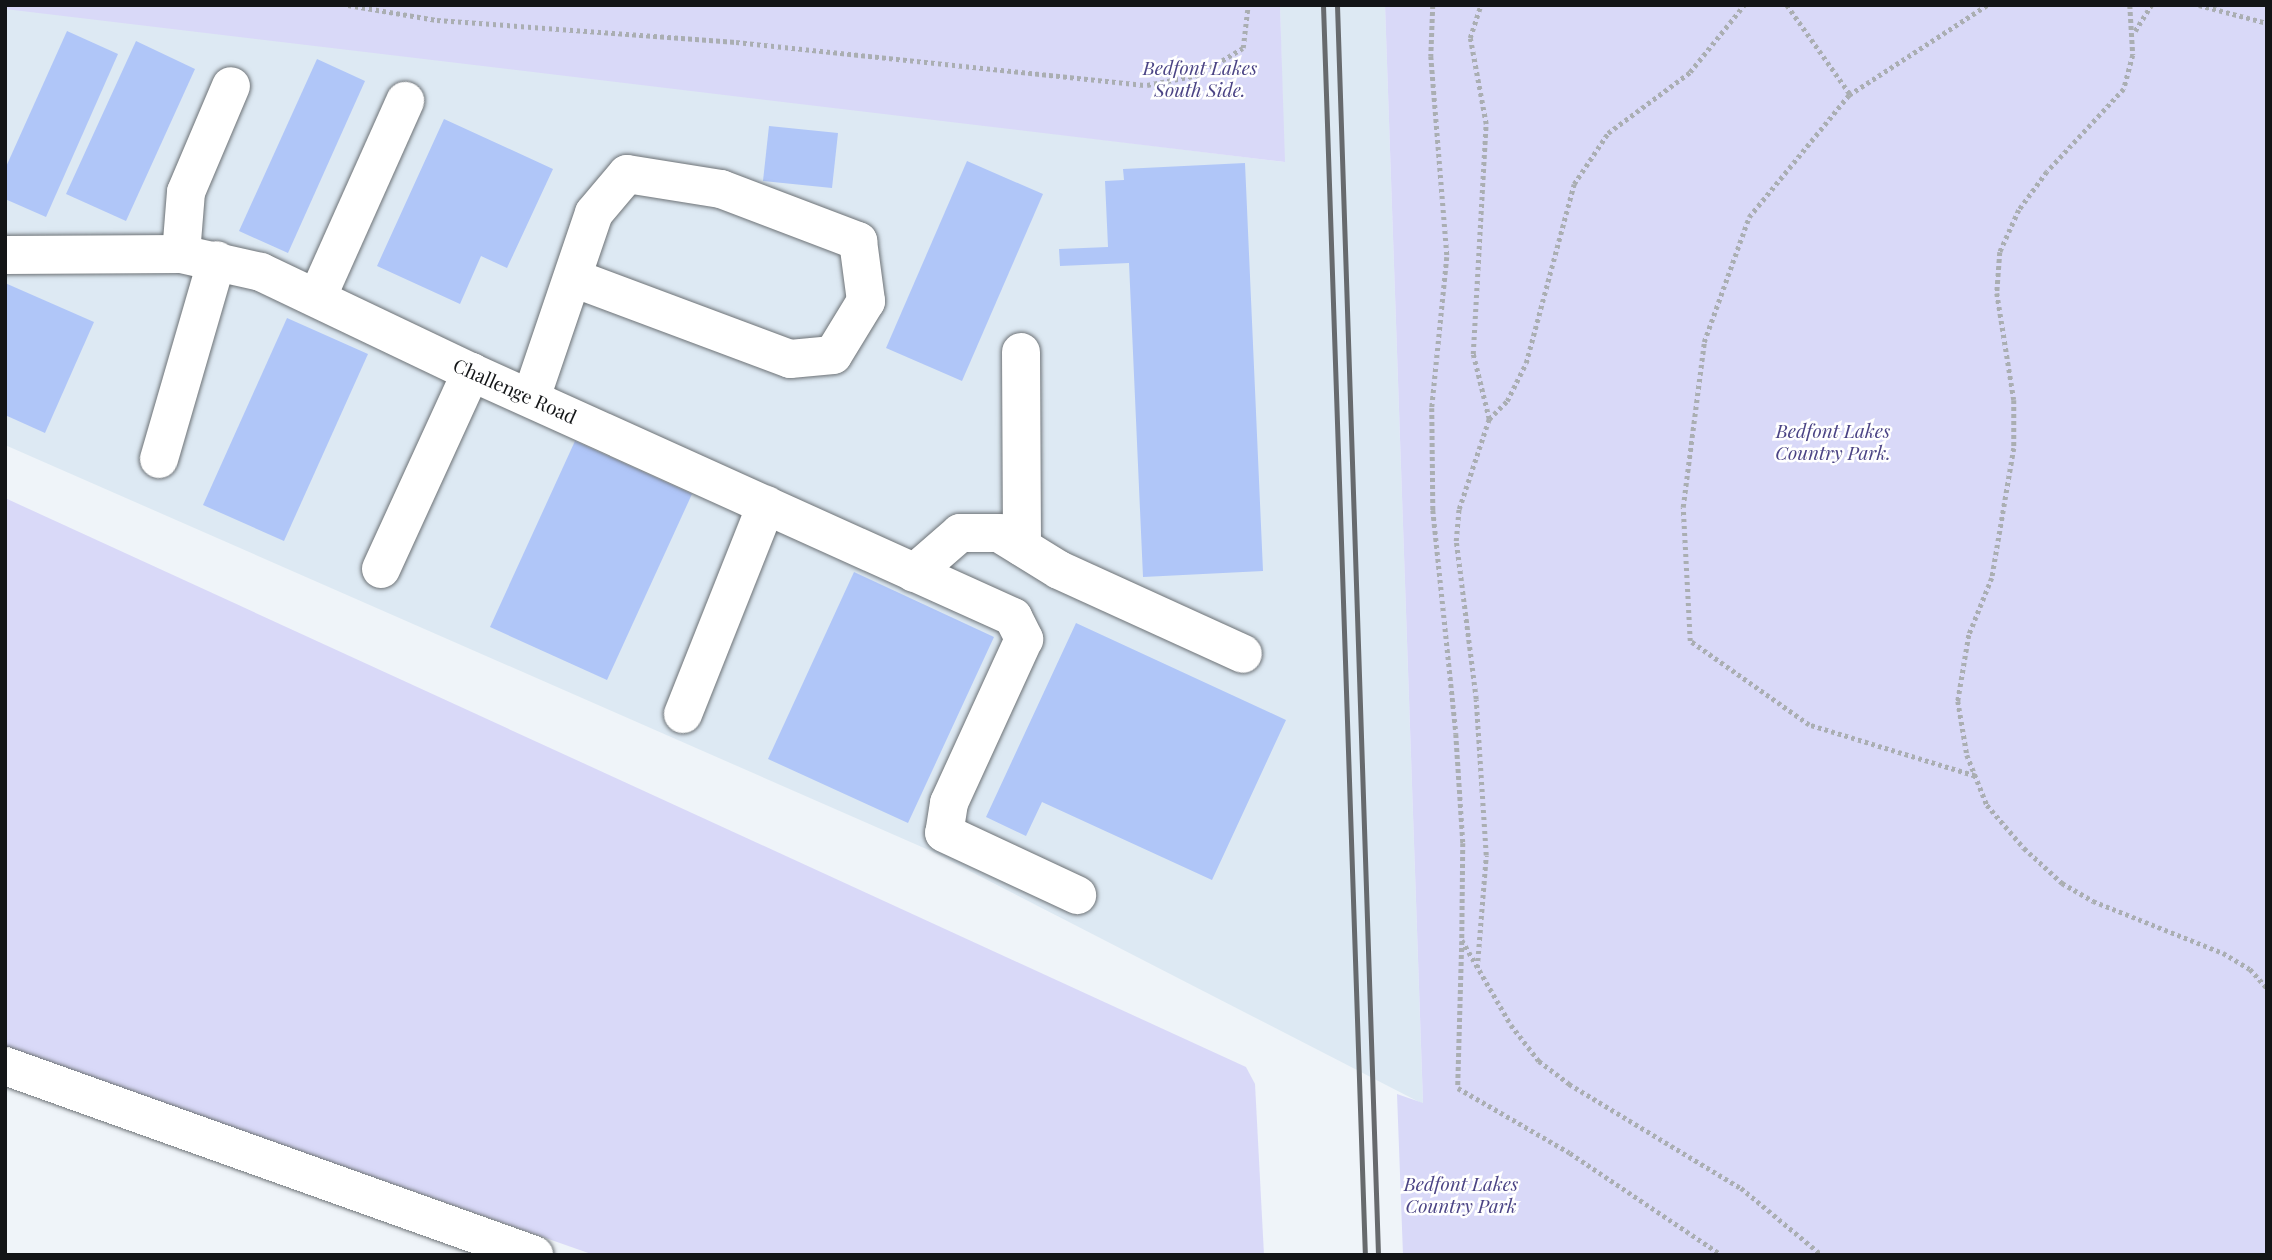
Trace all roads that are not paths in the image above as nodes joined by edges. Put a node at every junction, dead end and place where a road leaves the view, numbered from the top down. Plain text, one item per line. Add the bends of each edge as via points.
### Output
1 (231, 86) dead end
2 (405, 101) dead end
3 (5, 255) edge
4 (199, 257) junction
5 (573, 278) junction
6 (317, 298) junction
7 (1021, 352) dead end
8 (471, 372) junction
9 (531, 398) junction
10 (159, 459) dead end
11 (766, 505) junction
12 (1022, 547) junction
13 (382, 569) dead end
14 (914, 573) junction
15 (1243, 654) dead end
16 (683, 713) dead end
17 (1077, 895) dead end
18 (5, 1066) edge
19 (534, 1255) edge

1 - 4 street via 186,192
2 - 6 street
3 - 4 street, Challenge Road
4 - 6 street, Challenge Road via 261,272
4 - 10 street
5 - 5 street via 594,213 626,174 721,189 858,241 866,301 833,355 790,359
5 - 9 street
6 - 8 street, Challenge Road
7 - 12 street
8 - 9 street, Challenge Road
8 - 13 street
9 - 11 street, Challenge Road
11 - 14 street, Challenge Road
11 - 16 street
12 - 14 street via 999,533 960,533
12 - 15 street via 1059,570
14 - 17 street, Challenge Road via 1013,617 1024,639 948,803 944,834
18 - 19 street

